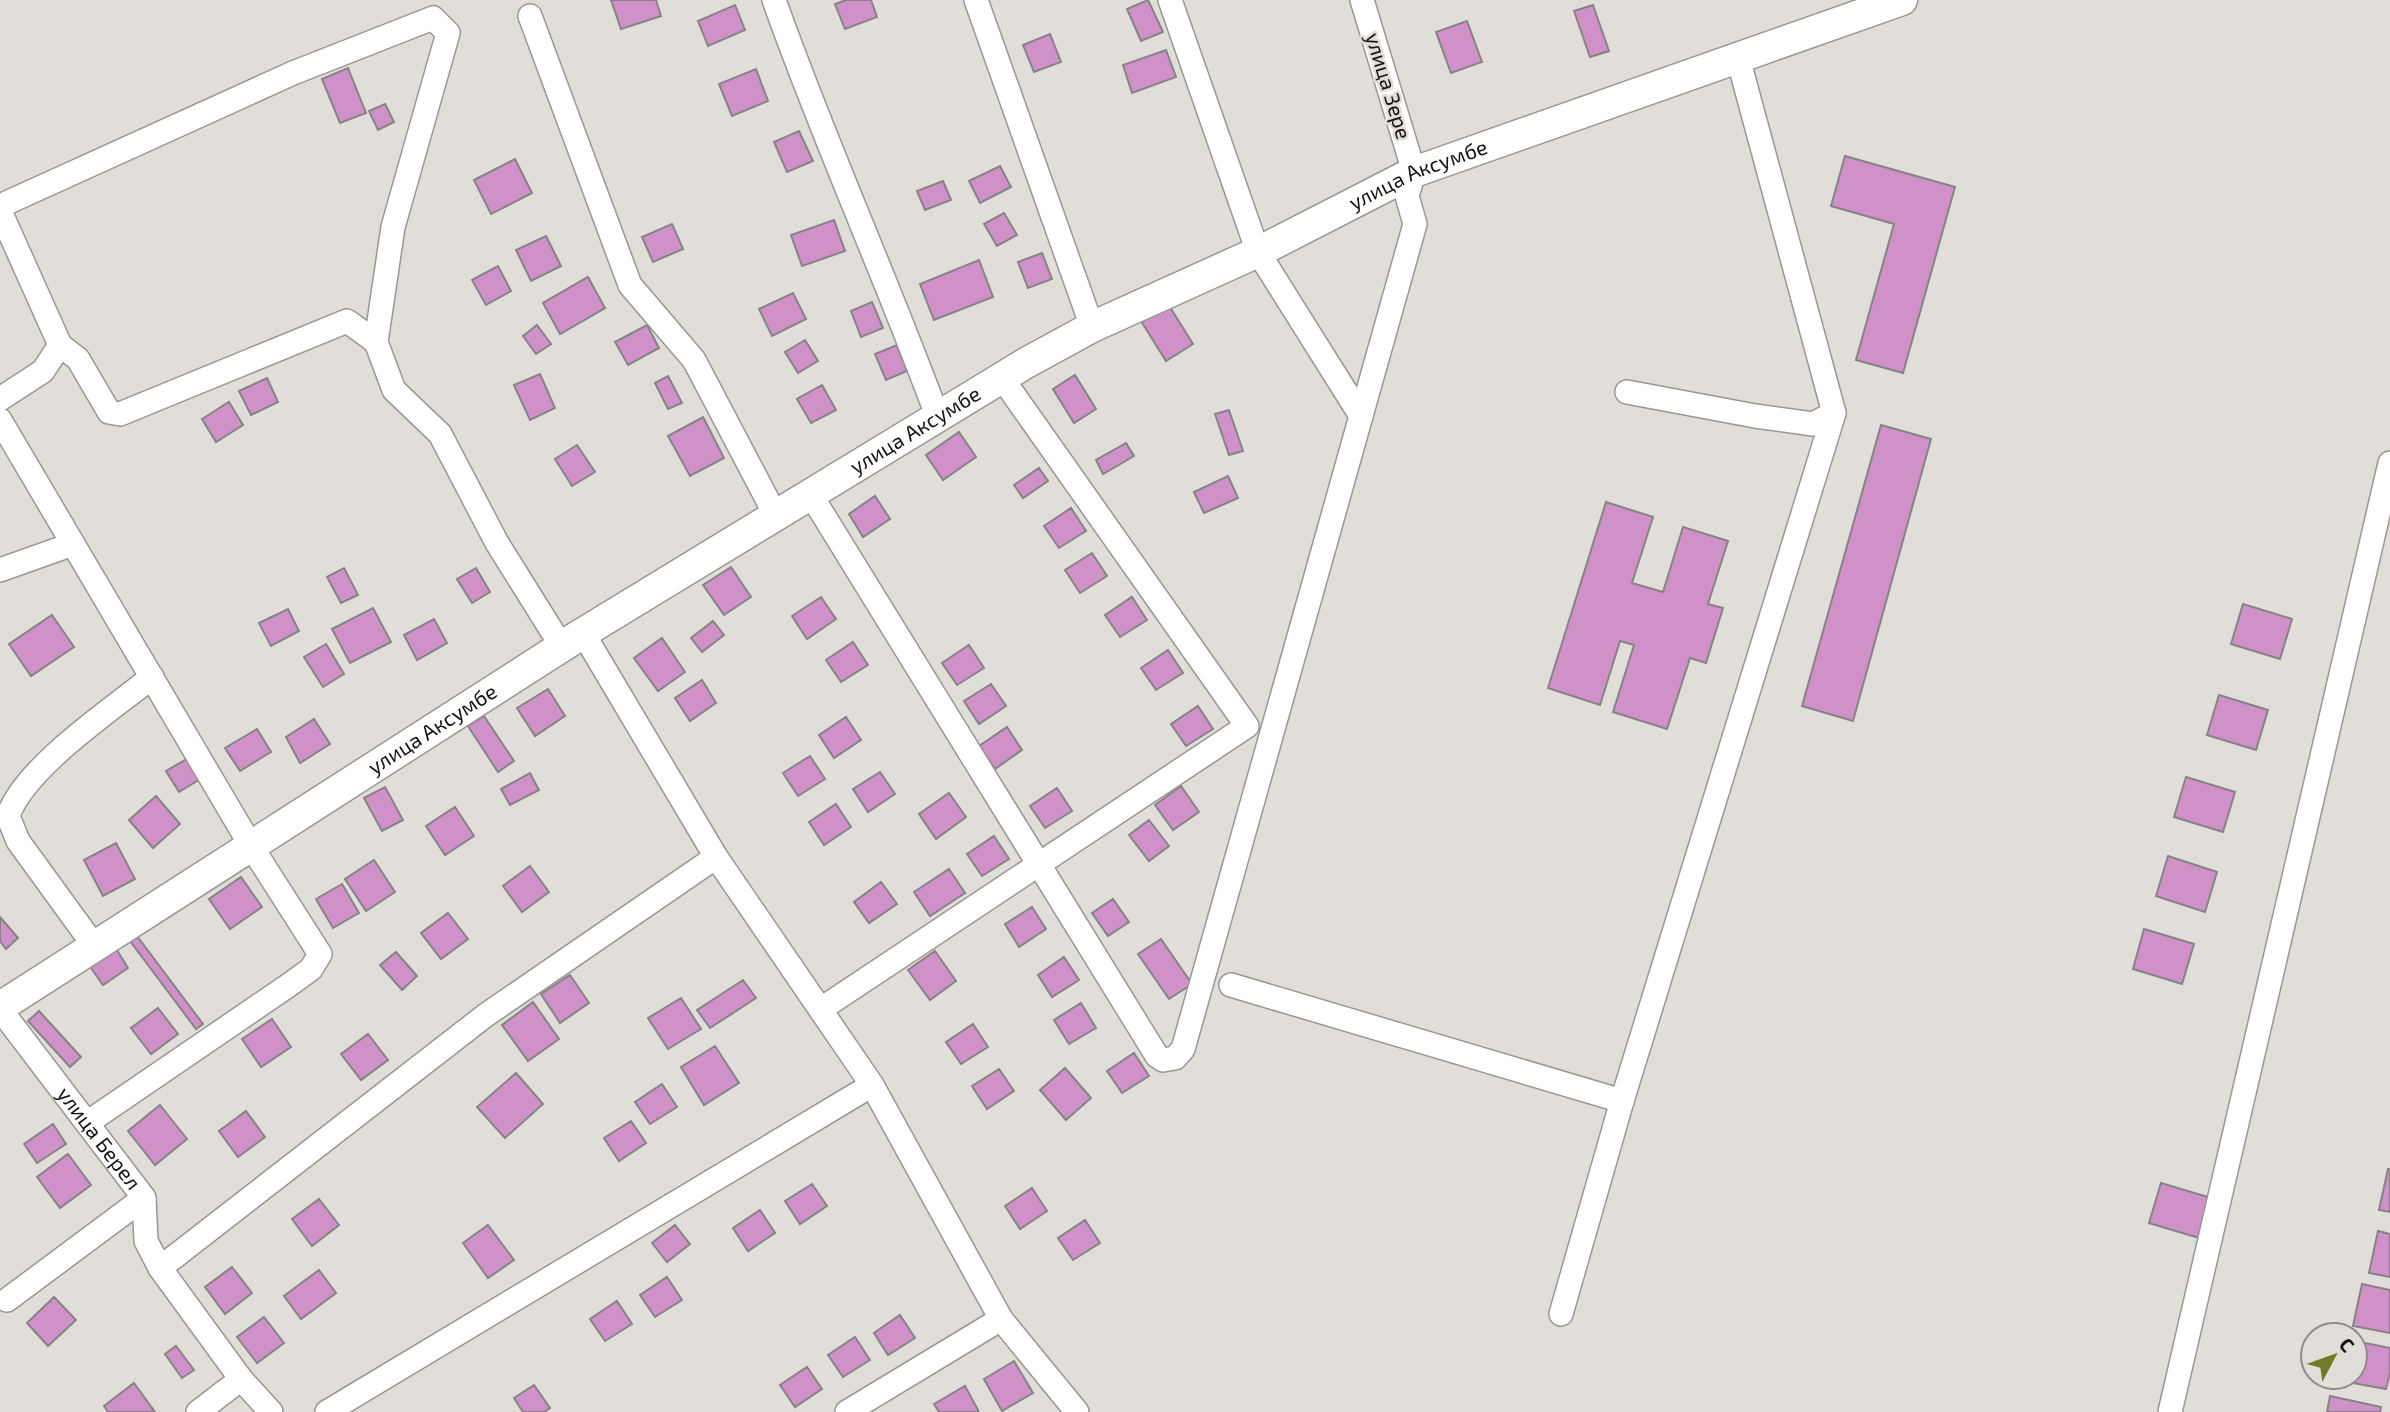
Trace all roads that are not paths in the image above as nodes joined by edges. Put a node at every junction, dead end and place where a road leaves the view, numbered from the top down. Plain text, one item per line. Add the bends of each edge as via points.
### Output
1 (774, 0) edge
2 (976, 0) edge
3 (1170, 0) edge
4 (1362, 0) edge
5 (1902, 0) edge
6 (530, 16) dead end
7 (1738, 58) junction
8 (1414, 172) junction
9 (0, 206) edge
10 (0, 211) edge
11 (1258, 252) junction
12 (1092, 327) junction
13 (376, 341) junction
14 (60, 345) junction
15 (1002, 378) junction
16 (1627, 391) dead end
17 (0, 399) edge
18 (1834, 413) junction
19 (1361, 416) junction
20 (939, 418) junction
21 (0, 420) edge
22 (2390, 463) edge
23 (811, 495) junction
24 (776, 516) junction
25 (73, 544) junction
26 (0, 570) edge
27 (572, 640) junction
28 (152, 677) junction
29 (1247, 726) junction
30 (1272, 733) junction
31 (251, 846) junction
32 (716, 857) junction
33 (1040, 864) junction
34 (95, 947) junction
35 (1231, 985) dead end
36 (0, 1008) edge
37 (821, 1009) junction
38 (872, 1085) junction
39 (1622, 1101) junction
40 (87, 1123) junction
41 (144, 1198) junction
42 (160, 1268) junction
43 (7, 1300) dead end
44 (1561, 1314) dead end
45 (1001, 1319) junction
46 (241, 1380) junction
47 (198, 1412) edge
48 (271, 1412) edge
49 (327, 1412) edge
50 (847, 1412) edge
51 (1077, 1412) edge
52 (2170, 1412) edge

1 - 20 street
2 - 12 street
3 - 11 street
4 - 8 street, улица Зере
5 - 7 main road, улица Аксумбе
6 - 24 street via 630,285 694,360
7 - 8 main road, улица Аксумбе
7 - 18 street
8 - 11 main road, улица Аксумбе
8 - 19 street via 1407,196 1415,224
9 - 13 street via 293,74 433,18 448,33 393,227
10 - 14 street
11 - 12 main road, улица Аксумбе
11 - 19 street
12 - 15 main road, улица Аксумбе
13 - 14 street via 347,321 120,414 109,412 78,359
13 - 27 street via 394,390 440,435 497,543
14 - 17 street via 43,372
15 - 20 main road, улица Аксумбе
15 - 29 street
16 - 18 street via 1814,424
18 - 39 street
19 - 30 street
20 - 23 main road, улица Аксумбе
21 - 25 street
22 - 52 street
23 - 24 main road, улица Аксумбе
23 - 33 street
24 - 27 main road, улица Аксумбе
25 - 26 street
25 - 28 street
27 - 31 main road, улица Аксумбе
27 - 32 street
28 - 31 street
28 - 34 street via 44,766 13,801 8,816 18,841
29 - 30 street
29 - 33 street
30 - 33 street via 1183,1049 1175,1058 1157,1056
31 - 34 main road, улица Аксумбе
31 - 40 street via 320,954 312,968
32 - 37 street
32 - 42 street via 486,1015
33 - 37 street
34 - 36 main road, улица Аксумбе
35 - 39 street
36 - 40 street, улица Берел
37 - 38 street
38 - 45 street
38 - 49 street
39 - 44 street
40 - 41 street, улица Берел
41 - 42 street, улица Берел via 146,1241
41 - 43 street
42 - 46 street, улица Берел
45 - 50 street
45 - 51 street
46 - 47 street
46 - 48 street, улица Берел

